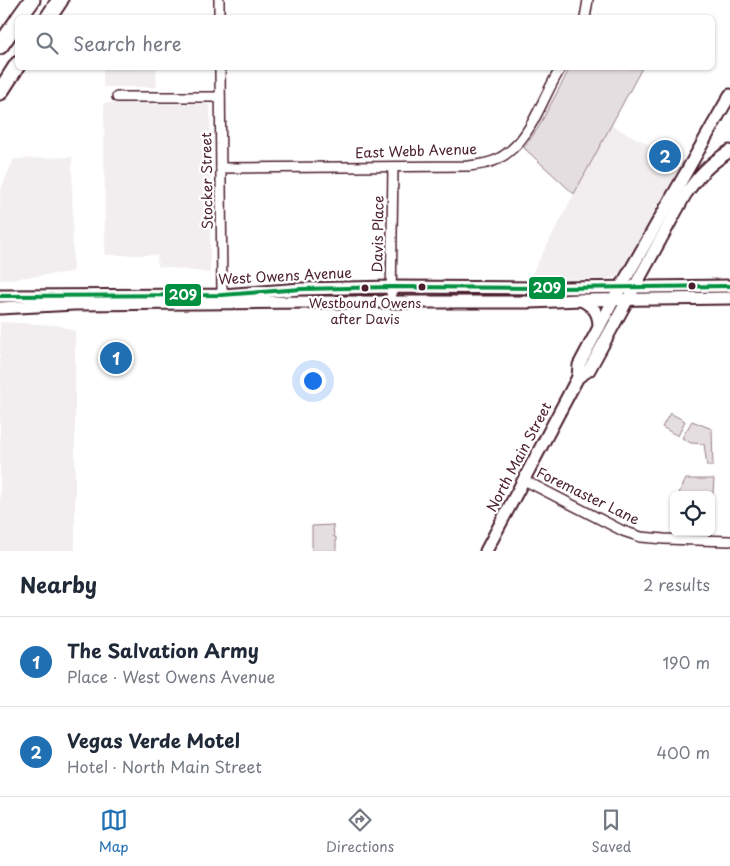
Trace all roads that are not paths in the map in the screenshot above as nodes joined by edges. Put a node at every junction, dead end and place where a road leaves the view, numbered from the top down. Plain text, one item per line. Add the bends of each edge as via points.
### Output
1 (32, 0) edge
2 (60, 0) edge
3 (219, 0) edge
4 (588, 0) edge
5 (21, 15) edge
6 (50, 15) edge
7 (219, 15) edge
8 (586, 15) edge
9 (15, 24) edge
10 (0, 46) edge
11 (15, 69) edge
12 (220, 70) edge
13 (560, 70) edge
14 (0, 92) edge
15 (730, 95) edge
16 (117, 97) dead end
17 (220, 97) junction
18 (730, 151) edge
19 (393, 167) junction
20 (221, 168) junction
21 (730, 286) edge
22 (621, 287) junction
23 (634, 287) junction
24 (301, 289) junction
25 (391, 294) junction
26 (222, 295) junction
27 (0, 296) edge
28 (730, 298) edge
29 (614, 299) junction
30 (627, 299) junction
31 (581, 300) junction
32 (301, 302) junction
33 (0, 308) edge
34 (599, 328) junction
35 (578, 377) junction
36 (524, 480) junction
37 (730, 541) edge
38 (486, 551) edge

1 - 5 highway
2 - 6 highway
3 - 7 street
4 - 8 street
9 - 10 highway
11 - 14 highway
12 - 17 street, Stocker Street
13 - 19 street, East Webb Avenue via 524,137 498,159 468,166
15 - 22 main road, North Main Street
16 - 17 street
17 - 20 street, Stocker Street
18 - 23 main road, North Main Street via 702,172 685,194
19 - 20 street, East Webb Avenue
19 - 25 street, Davis Place
20 - 26 street, Stocker Street
21 - 23 main road
22 - 23 main road
22 - 25 main road via 447,287
22 - 29 main road, North Main Street
23 - 30 main road, North Main Street
24 - 25 main road, West Owens Avenue
24 - 26 main road, West Owens Avenue
24 - 32 main road
25 - 31 main road via 530,302
25 - 32 main road, West Owens Avenue
26 - 27 main road, West Owens Avenue
28 - 30 main road
29 - 30 main road
29 - 31 main road
29 - 34 main road, North Main Street
30 - 35 main road, North Main Street via 589,370
31 - 34 main road via 596,311
32 - 33 main road, West Owens Avenue via 74,304
34 - 35 main road, North Main Street via 579,365
35 - 36 main road, North Main Street
36 - 37 street, Foremaster Lane via 622,531 641,537
36 - 38 main road, North Main Street

